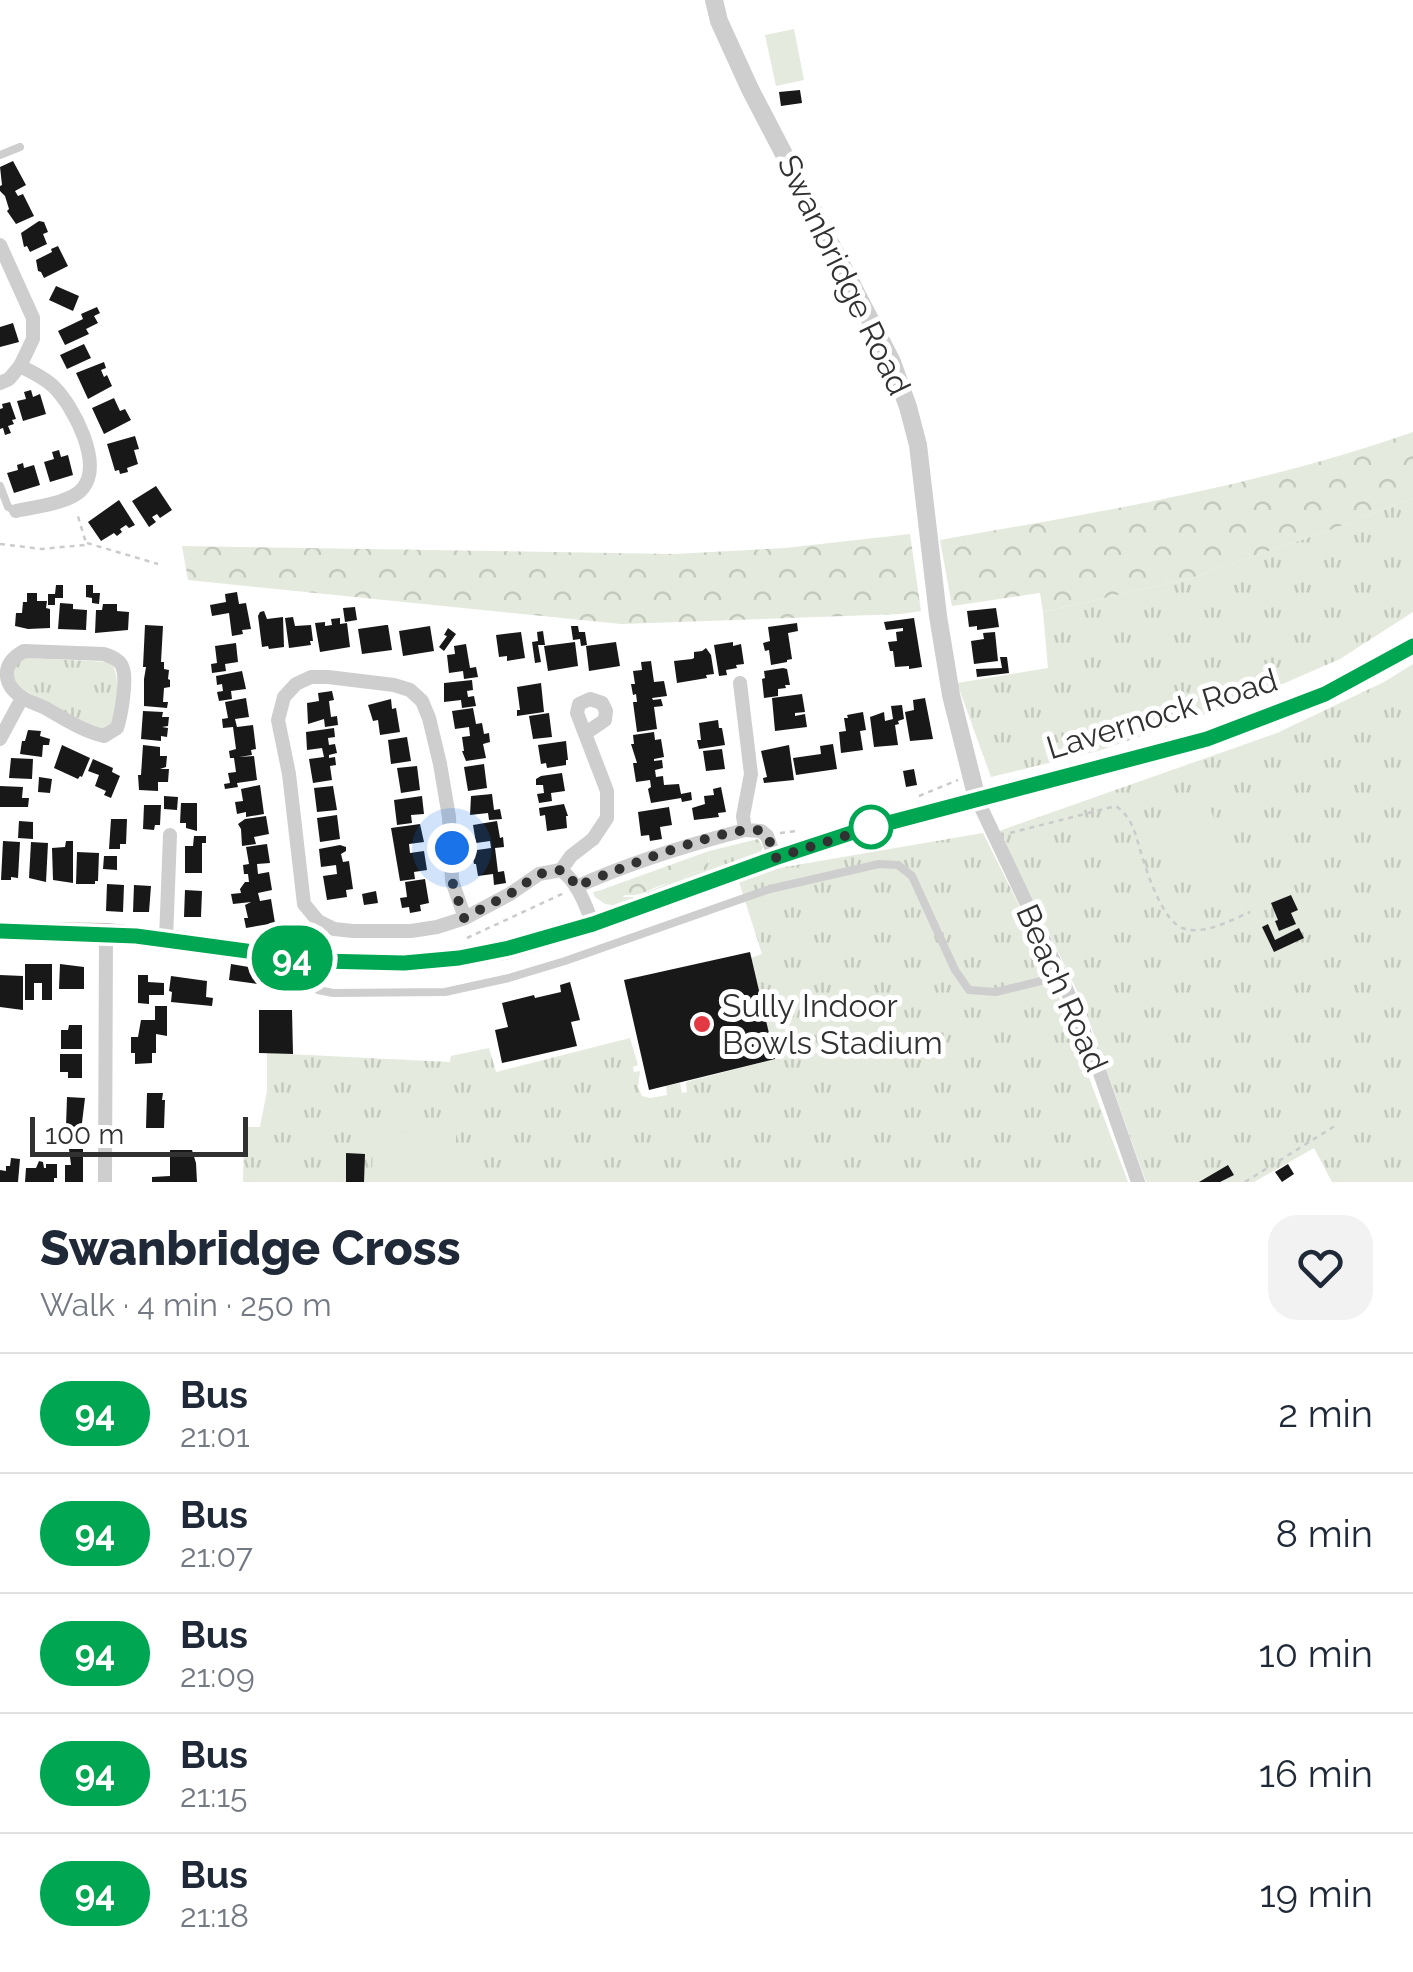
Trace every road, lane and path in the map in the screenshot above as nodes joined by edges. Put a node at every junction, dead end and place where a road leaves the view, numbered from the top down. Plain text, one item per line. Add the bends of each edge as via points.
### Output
1 (719, 2) edge
2 (20, 147) dead end
3 (0, 156) edge
4 (0, 245) edge
5 (20, 366) junction
6 (0, 383) edge
7 (0, 486) edge
8 (73, 497) junction
9 (16, 511) joint
10 (86, 543) junction
11 (0, 544) edge
12 (158, 564) dead end
13 (1413, 646) edge
14 (740, 683) dead end
15 (22, 698) junction
16 (586, 733) dead end
17 (0, 739) edge
18 (970, 775) junction
19 (977, 799) junction
20 (907, 800) dead end
21 (745, 830) junction
22 (808, 830) dead end
23 (170, 836) dead end
24 (767, 836) junction
25 (994, 838) junction
26 (775, 858) junction
27 (561, 870) junction
28 (576, 887) junction
29 (1250, 912) dead end
30 (464, 918) junction
31 (593, 924) junction
32 (0, 931) edge
33 (106, 933) junction
34 (166, 939) junction
35 (321, 961) junction
36 (1061, 976) junction
37 (1338, 1124) dead end
38 (105, 1182) edge
39 (1138, 1182) edge
40 (1245, 1182) edge

1 - 18 street, Swanbridge Road via 719,21 750,89 892,362 908,407 951,694
2 - 3 lane
4 - 5 street via 33,318 33,340
5 - 6 street
5 - 8 street via 55,388 82,430 90,476
7 - 9 lane
8 - 9 street
8 - 10 path
10 - 11 path via 42,549
10 - 12 path
13 - 19 main road, Lavernock Road via 1325,694 1207,739
14 - 21 street via 751,774
15 - 15 street via 8,685 6,670 24,652 104,654 124,668 122,711 117,728 104,736
15 - 17 street
16 - 27 street via 607,791 606,818
18 - 19 street, Swanbridge Road
18 - 20 path
19 - 25 street, Beach Road
19 - 26 main road, Lavernock Road
21 - 24 street
21 - 28 street via 625,865
22 - 24 path
23 - 34 street
24 - 26 street
25 - 29 path via 1116,806 1131,821 1148,874 1179,927 1215,927
25 - 36 street, Beach Road
26 - 31 main road, Lavernock Road
27 - 28 street
27 - 30 street via 539,874
28 - 31 street
30 - 30 street via 412,931 334,930 304,904 278,720 296,684 328,676 394,685 422,701 440,764 452,881
31 - 35 main road, Lavernock Road via 459,958
32 - 33 main road, Lavernock Road
33 - 34 main road, Lavernock Road
33 - 38 street
34 - 35 main road, Lavernock Road
35 - 36 lane via 318,990 445,992 566,960 770,888 878,864 898,865 912,876 969,990 996,992
36 - 39 street, Beach Road
37 - 40 path

